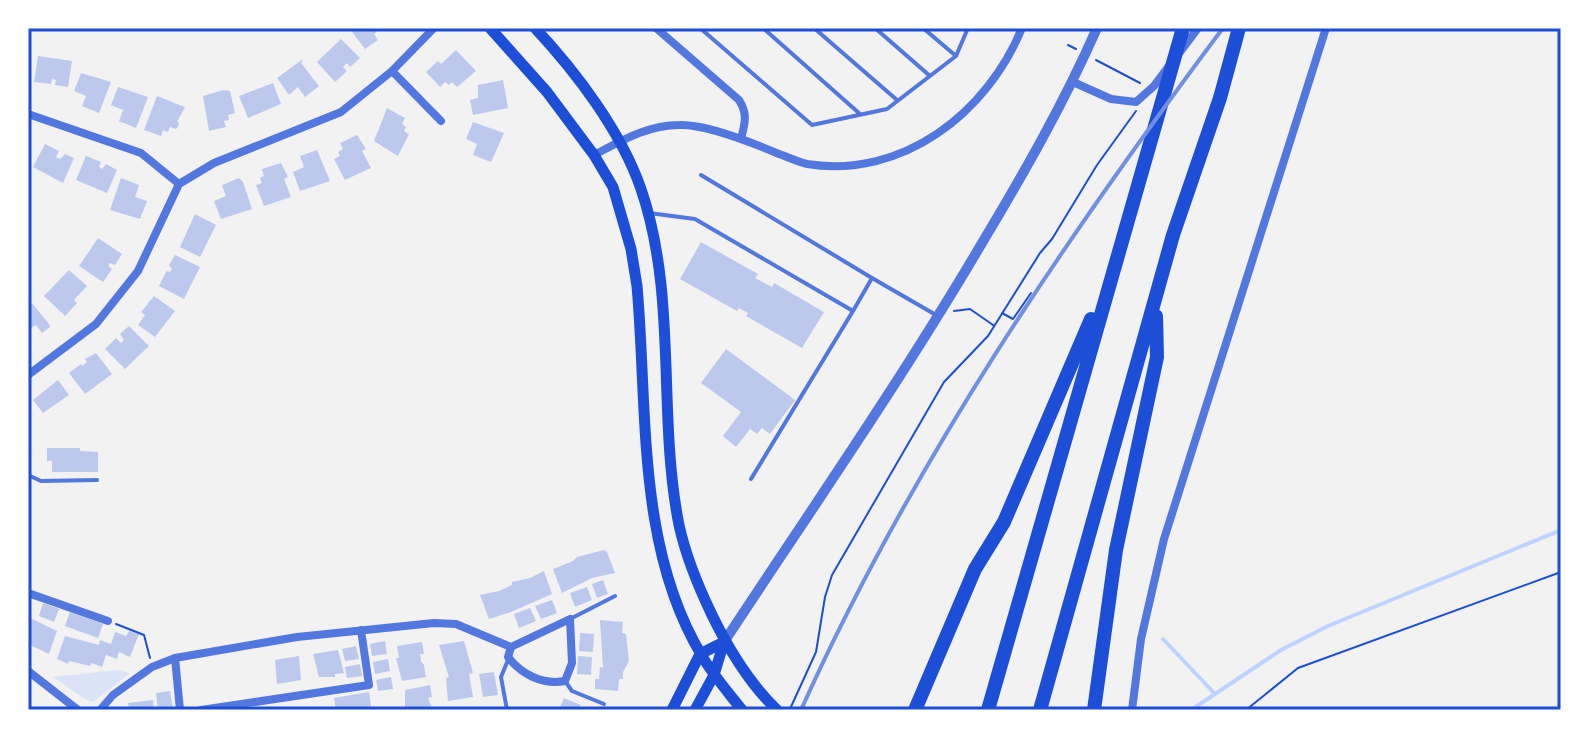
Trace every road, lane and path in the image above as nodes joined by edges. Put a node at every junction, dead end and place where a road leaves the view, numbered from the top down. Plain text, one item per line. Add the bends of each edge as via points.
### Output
1 (434, 28) edge
2 (490, 28) edge
3 (535, 28) edge
4 (656, 28) edge
5 (700, 28) edge
6 (763, 28) edge
7 (814, 28) edge
8 (875, 28) edge
9 (923, 28) edge
10 (968, 28) edge
11 (1022, 28) edge
12 (1097, 28) edge
13 (1183, 28) edge
14 (1198, 28) edge
15 (1239, 28) edge
16 (1326, 28) edge
17 (1068, 45) dead end
18 (1086, 54) junction
19 (956, 56) junction
20 (392, 71) junction
21 (930, 76) junction
22 (1073, 82) junction
23 (1141, 97) junction
24 (898, 100) junction
25 (28, 114) edge
26 (861, 115) junction
27 (441, 121) dead end
28 (1124, 127) dead end
29 (741, 139) junction
30 (618, 143) junction
31 (594, 155) junction
32 (701, 175) dead end
33 (179, 184) junction
34 (647, 213) junction
35 (1113, 267) junction
36 (872, 278) junction
37 (1031, 293) dead end
38 (1156, 300) junction
39 (945, 305) junction
40 (853, 311) junction
41 (1002, 313) junction
42 (938, 317) junction
43 (995, 326) junction
44 (28, 375) edge
45 (28, 475) edge
46 (751, 479) dead end
47 (97, 480) dead end
48 (1561, 572) edge
49 (28, 593) edge
50 (615, 596) dead end
51 (570, 619) junction
52 (108, 621) joint
53 (361, 630) junction
54 (724, 642) junction
55 (511, 647) junction
56 (700, 654) junction
57 (508, 657) junction
58 (175, 658) junction
59 (152, 667) junction
60 (28, 671) edge
61 (714, 675) junction
62 (565, 681) junction
63 (604, 704) dead end
64 (774, 707) edge
65 (78, 710) edge
66 (100, 710) edge
67 (180, 710) edge
68 (201, 710) edge
69 (507, 710) edge
70 (672, 710) edge
71 (695, 710) edge
72 (742, 710) edge
73 (790, 710) edge
74 (915, 710) edge
75 (988, 710) edge
76 (1040, 710) edge
77 (1094, 710) edge
78 (1132, 710) edge
79 (1246, 710) edge

1 - 20 street
2 - 31 main road
3 - 30 main road via 577,75
4 - 29 street via 739,100 746,120
5 - 26 lane via 812,125
6 - 26 lane
7 - 24 lane
8 - 21 lane
9 - 19 lane
10 - 19 lane
11 - 29 street via 984,94 902,155 857,166 806,164
12 - 18 street
13 - 35 highway
14 - 23 street
15 - 38 highway
16 - 78 street via 1164,539 1141,639
17 - 18 path
18 - 22 street
18 - 23 path via 1140,83
19 - 21 lane
20 - 27 street
20 - 33 street via 341,112 214,163
21 - 24 lane
22 - 23 street via 1111,99 1136,102
22 - 39 street
24 - 26 lane via 887,109
25 - 33 street via 141,153
28 - 41 path
29 - 30 street via 682,125 652,128
30 - 31 street
30 - 34 main road via 632,166
31 - 56 main road via 613,187 637,286 654,527 676,602
32 - 36 lane
33 - 44 street via 138,271 96,324
34 - 40 lane via 695,219
34 - 54 main road via 663,310 679,523 698,586
35 - 74 highway via 1004,522 975,569
35 - 75 highway
36 - 40 lane
36 - 42 lane
37 - 41 path via 1013,319
38 - 76 highway
38 - 77 highway via 1157,357 1116,550
39 - 42 street
39 - 43 path via 956,312 970,309
40 - 46 lane
41 - 43 path
42 - 54 street
43 - 73 path via 944,382 832,575 816,652
45 - 47 lane via 41,481
48 - 79 path via 1298,668
49 - 52 street
50 - 51 lane
51 - 55 street
51 - 62 street via 572,663
52 - 59 path via 144,635
53 - 55 street via 456,624
53 - 58 street
53 - 68 street via 369,685
54 - 56 main road
54 - 61 main road
54 - 64 main road
55 - 57 street
56 - 61 main road
56 - 70 main road
57 - 62 street via 517,669 549,684
57 - 69 lane via 501,677
58 - 59 street
58 - 67 street
59 - 66 street
60 - 65 street
61 - 71 main road
61 - 72 main road
62 - 63 lane via 572,691

